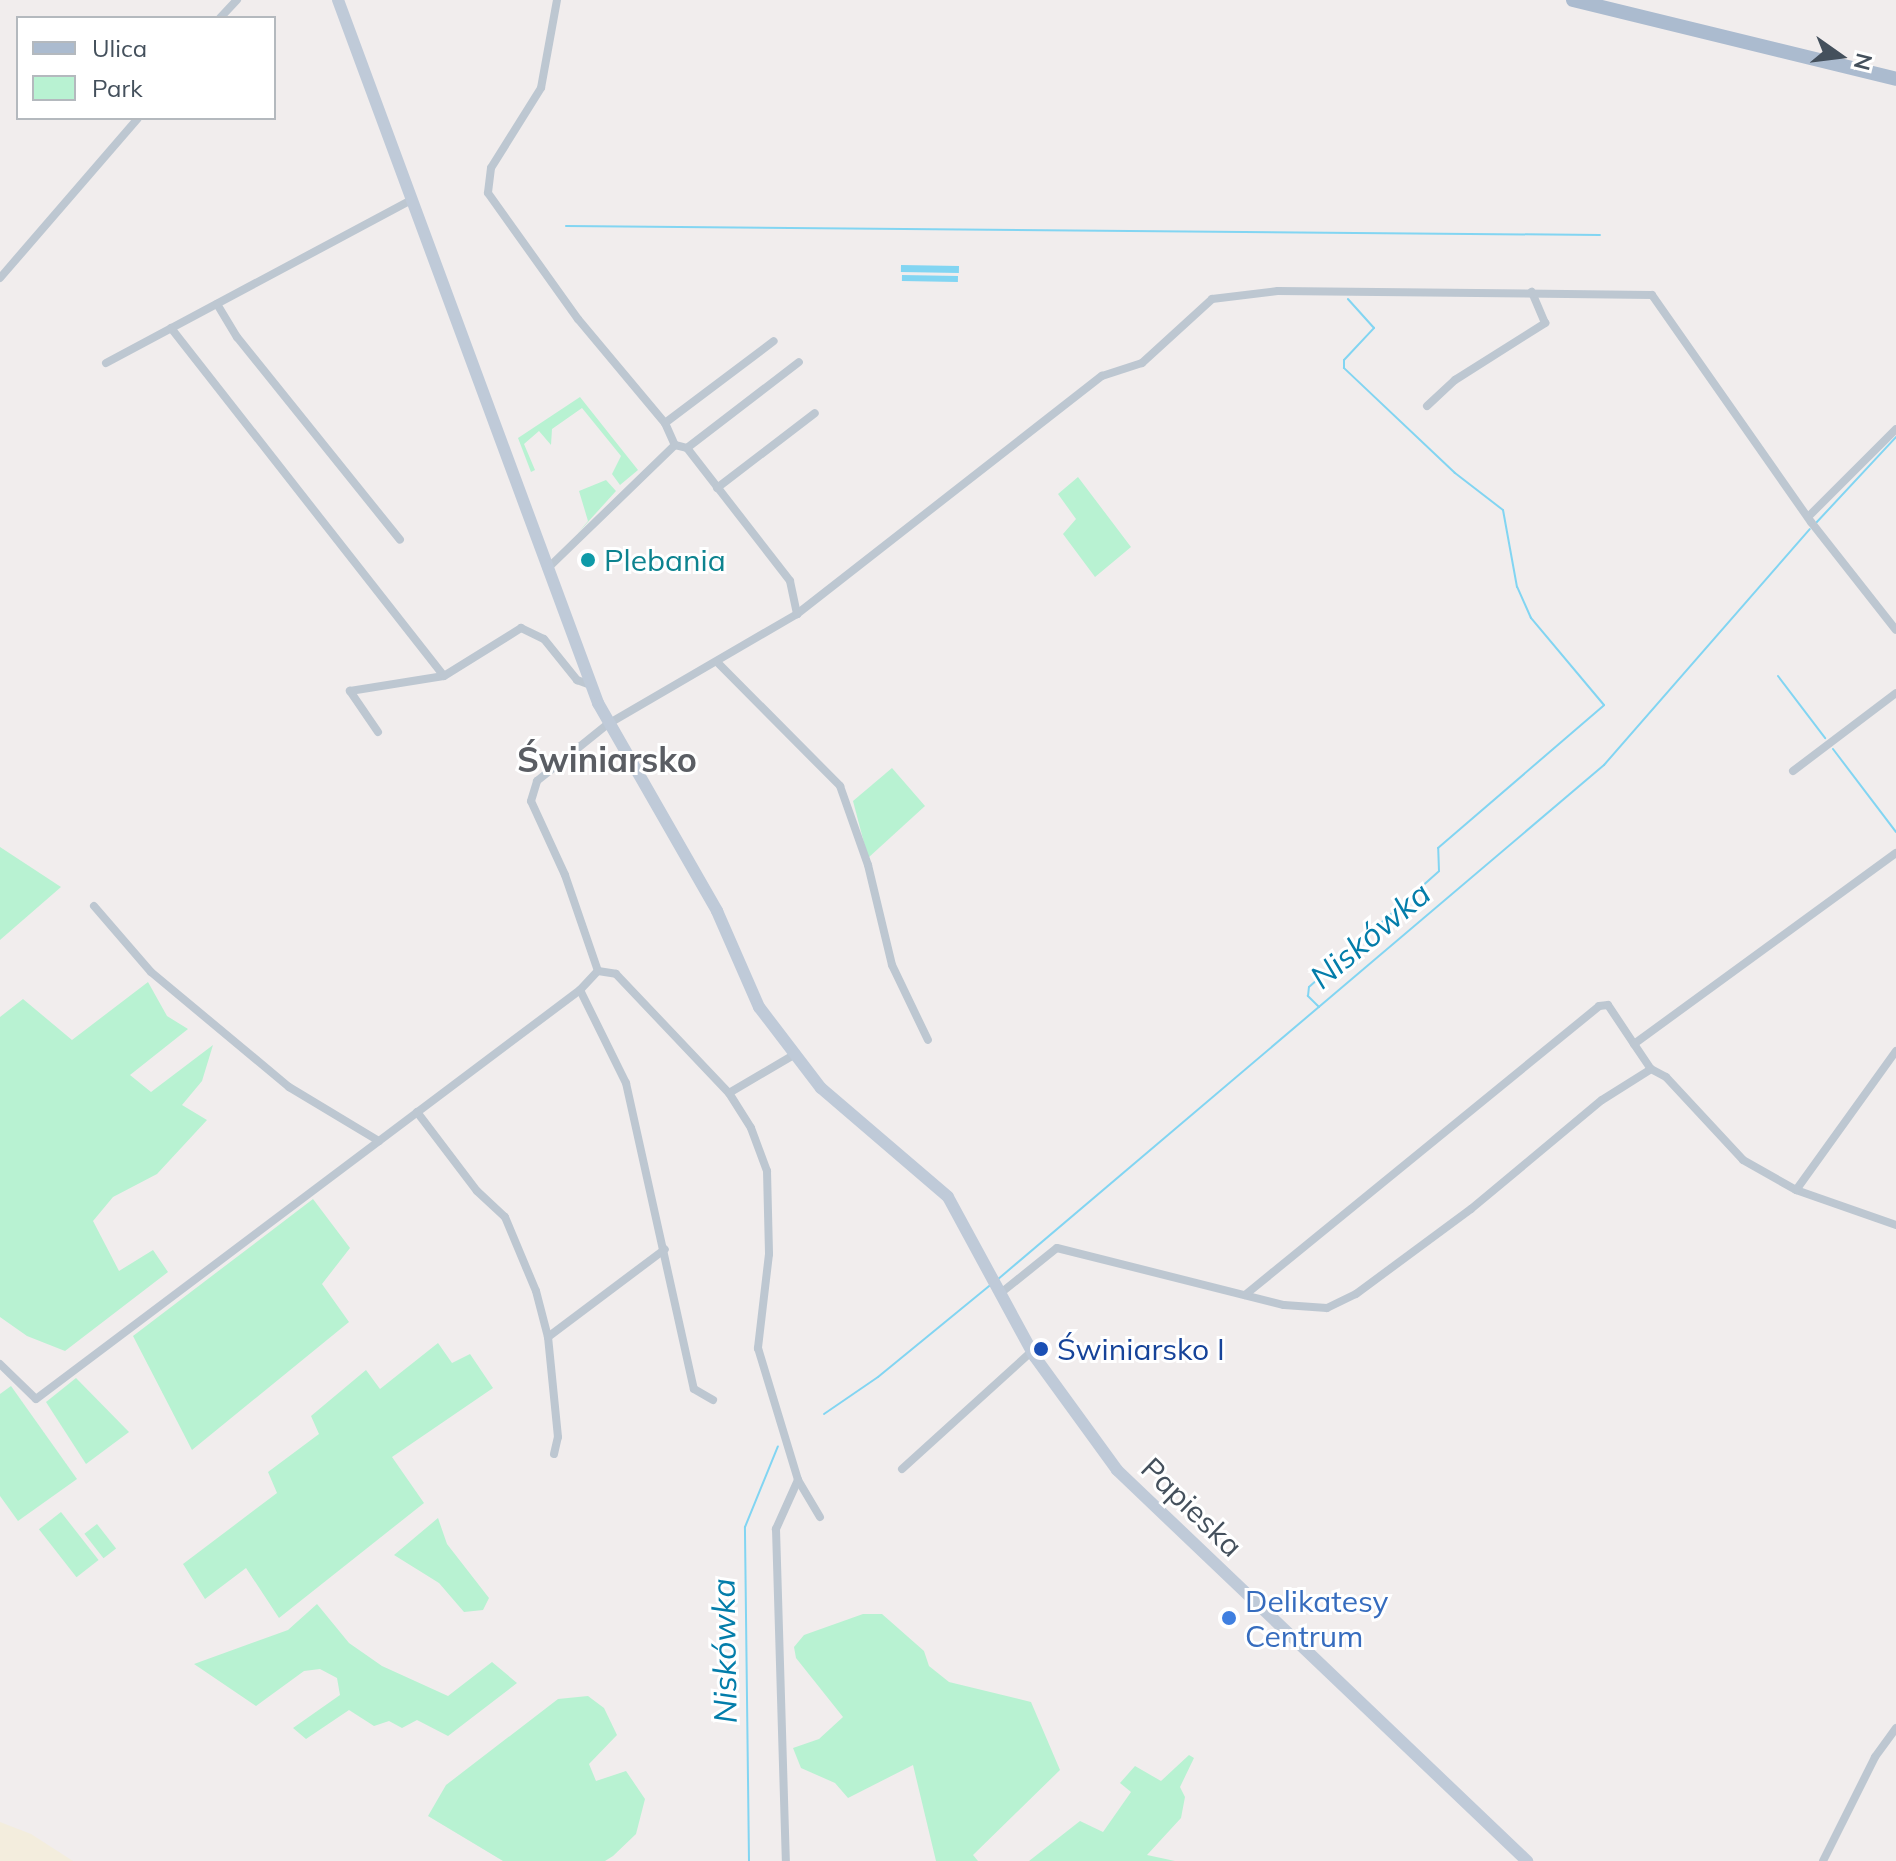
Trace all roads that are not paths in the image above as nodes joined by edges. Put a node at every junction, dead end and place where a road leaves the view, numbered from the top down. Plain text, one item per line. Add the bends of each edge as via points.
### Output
1 (237, 0) edge
2 (338, 0) edge
3 (557, 0) edge
4 (1573, 0) edge
5 (222, 16) edge
6 (1896, 79) edge
7 (136, 120) edge
8 (411, 200) junction
9 (0, 278) edge
10 (1532, 292) junction
11 (217, 304) junction
12 (171, 328) junction
13 (774, 341) dead end
14 (799, 362) dead end
15 (106, 363) dead end
16 (1427, 406) dead end
17 (815, 413) dead end
18 (665, 423) junction
19 (1896, 429) edge
20 (675, 445) junction
21 (687, 448) junction
22 (717, 488) junction
23 (1810, 520) junction
24 (400, 540) dead end
25 (547, 569) junction
26 (797, 614) junction
27 (1896, 630) edge
28 (719, 664) junction
29 (444, 676) junction
30 (591, 685) junction
31 (1896, 693) edge
32 (608, 724) junction
33 (378, 732) dead end
34 (1793, 771) dead end
35 (1896, 853) edge
36 (94, 906) dead end
37 (598, 971) junction
38 (580, 990) junction
39 (928, 1040) dead end
40 (1634, 1044) junction
41 (1896, 1051) edge
42 (792, 1056) junction
43 (1651, 1069) junction
44 (729, 1093) junction
45 (417, 1112) junction
46 (379, 1141) junction
47 (1796, 1190) junction
48 (1896, 1225) edge
49 (665, 1249) junction
50 (1001, 1291) junction
51 (1245, 1295) junction
52 (548, 1337) junction
53 (1032, 1351) junction
54 (0, 1364) edge
55 (713, 1400) dead end
56 (554, 1454) dead end
57 (902, 1469) dead end
58 (798, 1480) junction
59 (820, 1517) dead end
60 (1896, 1728) edge
61 (786, 1861) edge
62 (1527, 1861) edge
63 (1823, 1861) edge

1 - 5 street
2 - 8 street, Papieska
3 - 18 street via 541,88 491,168 488,193 578,319
4 - 6 main road
7 - 9 street
8 - 11 street
8 - 25 street, Papieska
10 - 16 street via 1545,323 1455,380
10 - 23 street via 1646,293 1661,302
10 - 26 street via 1278,291 1212,299 1142,363 1102,376
11 - 12 street
11 - 24 street via 237,337
12 - 15 street
12 - 29 street
13 - 18 street
14 - 21 street
17 - 22 street
18 - 20 street
19 - 23 street
20 - 21 street
20 - 25 street
21 - 22 street
22 - 26 street via 790,581
23 - 27 street
25 - 30 street, Papieska
26 - 28 street
28 - 32 street
28 - 39 street via 840,786 868,865 892,965
29 - 30 street via 521,628 544,639 577,680
29 - 33 street via 350,691
30 - 32 street, Papieska
31 - 34 street
32 - 37 street via 537,781 531,801 565,875
32 - 42 street, Papieska via 717,911 759,1007
35 - 40 street
36 - 46 street via 151,972 289,1087
37 - 38 street
37 - 44 street via 616,974
38 - 45 street
38 - 49 street via 626,1083
40 - 43 street
40 - 51 street via 1608,1005 1599,1006
41 - 47 street
42 - 44 street
42 - 50 street, Papieska via 844,1109 937,1186 960,1214
43 - 47 street via 1666,1077 1743,1160
43 - 51 street via 1602,1100 1471,1209 1347,1299 1314,1311
44 - 58 street via 751,1128 767,1171 769,1254 758,1348
45 - 46 street
45 - 52 street via 477,1191 505,1217 536,1291
46 - 54 street via 36,1399
47 - 48 street
49 - 52 street
49 - 55 street via 694,1389
50 - 51 street via 1057,1248
50 - 53 street, Papieska
52 - 56 street via 558,1437
53 - 57 street
53 - 62 street, Papieska via 1117,1470
58 - 59 street
58 - 61 street via 776,1529
60 - 63 street via 1875,1757

